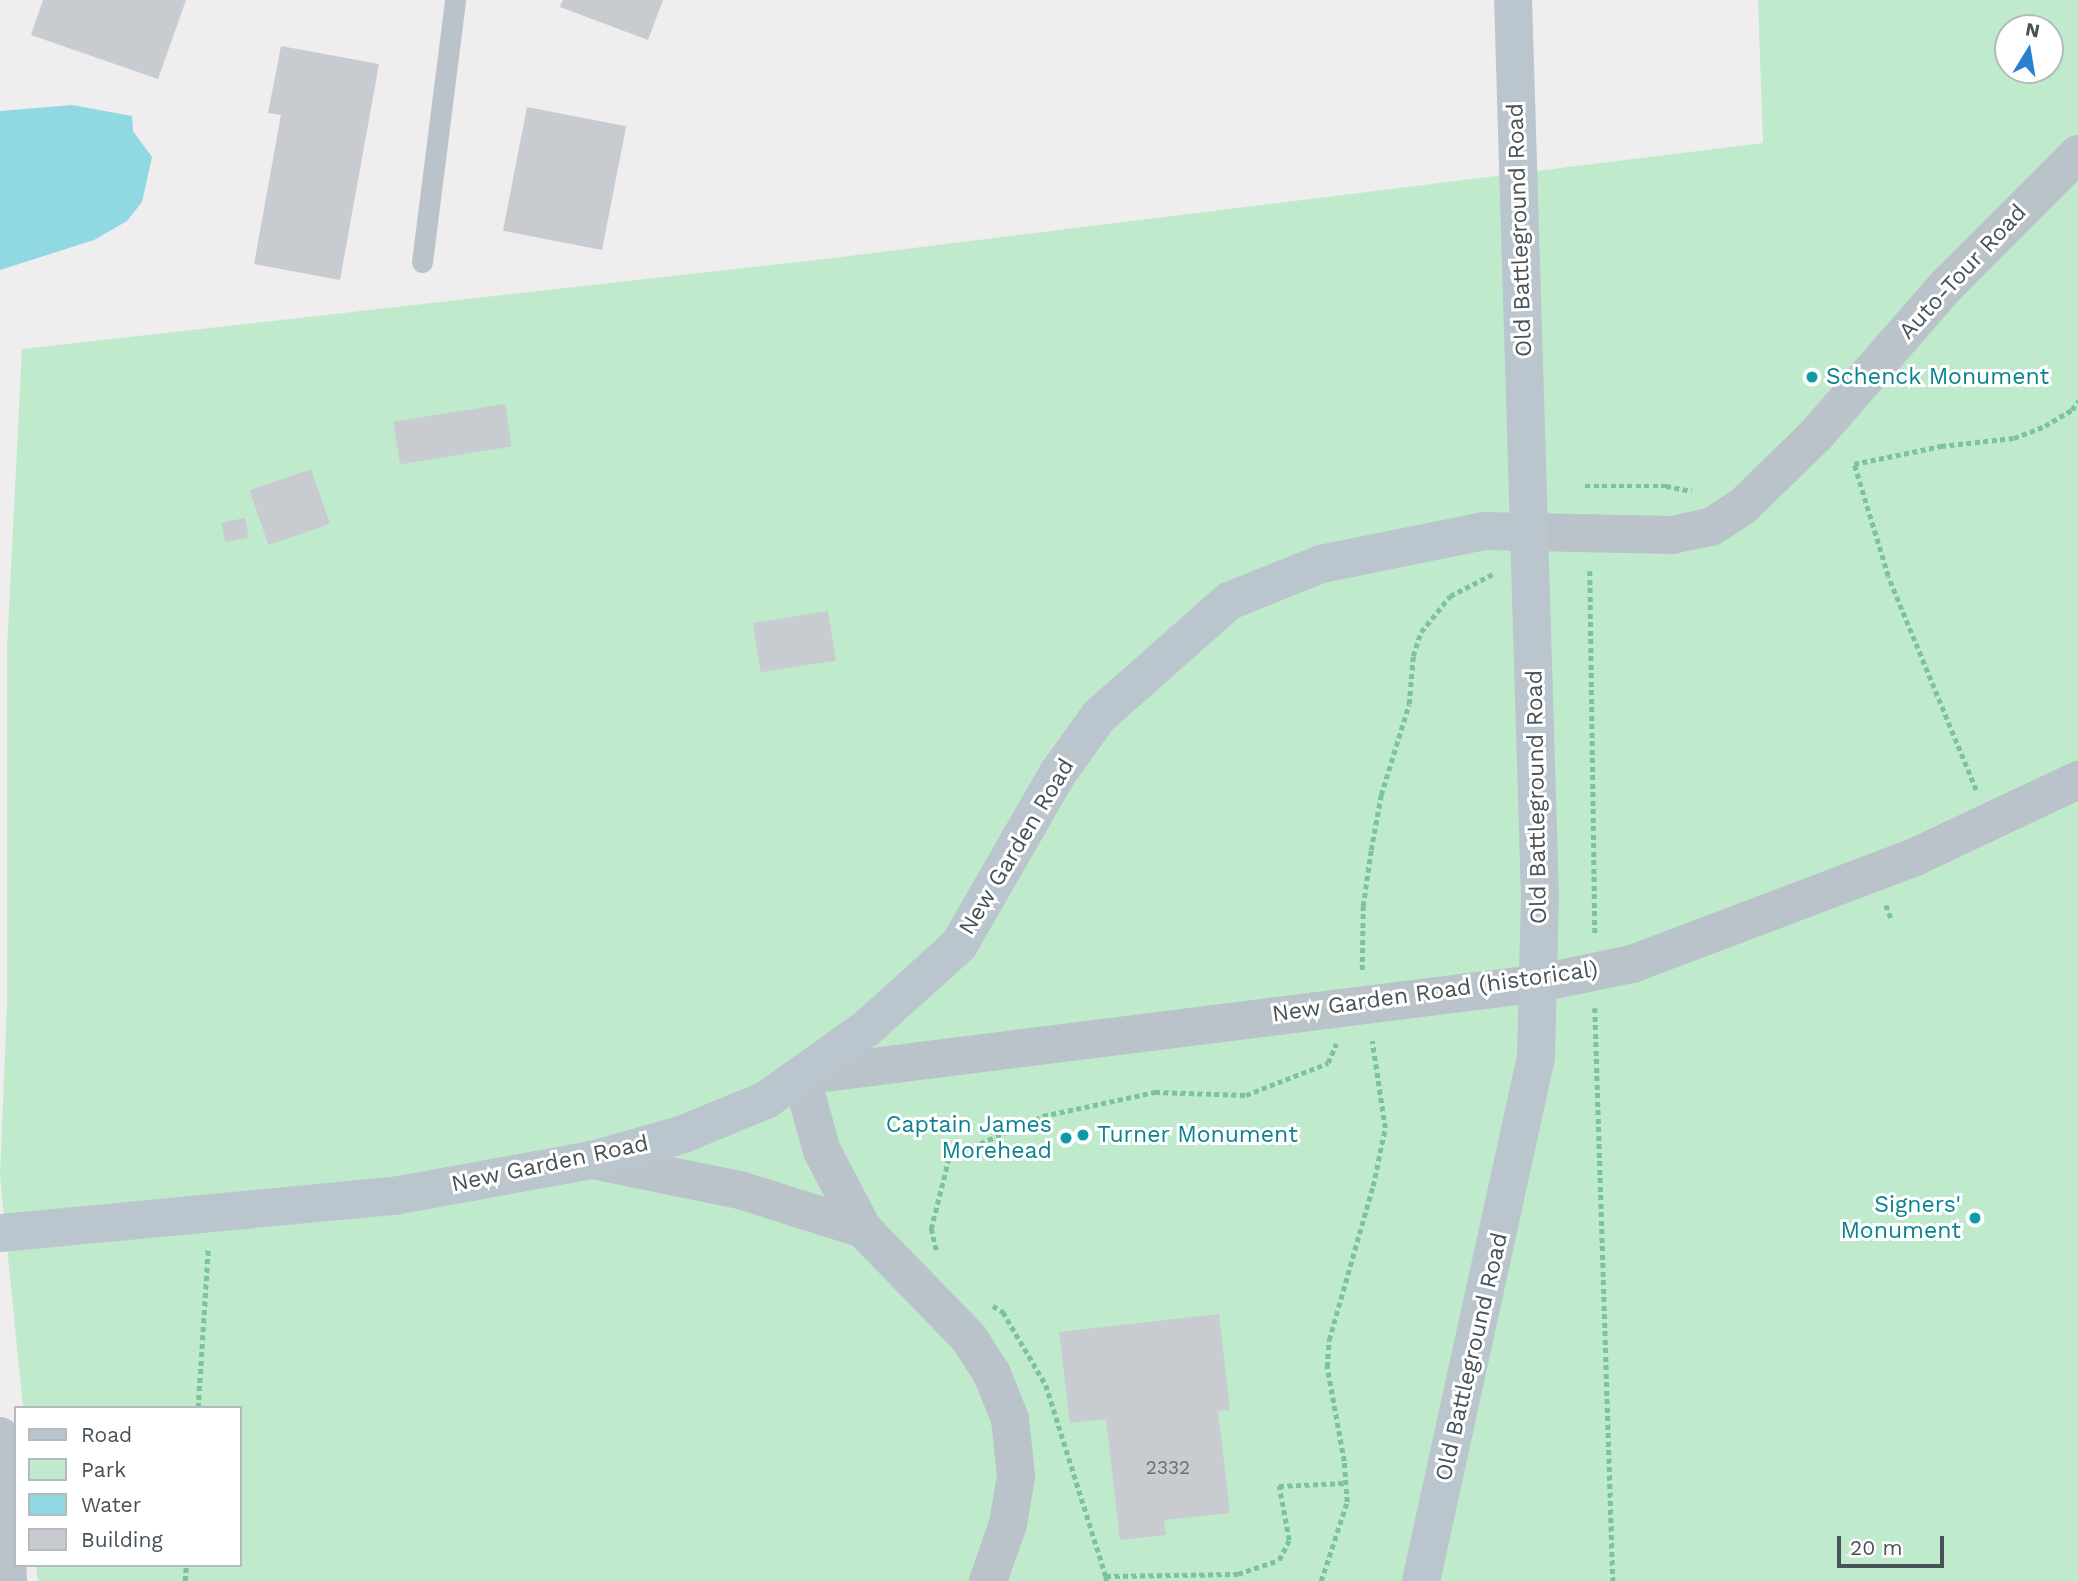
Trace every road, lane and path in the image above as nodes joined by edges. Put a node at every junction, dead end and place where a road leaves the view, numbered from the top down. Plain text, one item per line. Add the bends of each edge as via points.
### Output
1 (455, 0) edge
2 (1513, 0) edge
3 (2078, 154) edge
4 (422, 262) dead end
5 (2078, 401) edge
6 (1585, 486) dead end
7 (1743, 506) junction
8 (1529, 532) junction
9 (1590, 559) dead end
10 (1502, 570) dead end
11 (2078, 780) edge
12 (1989, 822) junction
13 (1595, 947) dead end
14 (1540, 983) junction
15 (1359, 1002) junction
16 (1595, 1004) dead end
17 (801, 1076) junction
18 (592, 1160) junction
19 (209, 1217) junction
20 (863, 1229) junction
21 (0, 1233) edge
22 (940, 1264) dead end
23 (983, 1300) dead end
24 (198, 1406) edge
25 (0, 1436) edge
26 (1346, 1483) junction
27 (1106, 1579) edge
28 (8, 1581) edge
29 (988, 1581) edge
30 (1321, 1581) edge
31 (1421, 1581) edge
32 (1613, 1581) edge

1 - 4 lane
2 - 8 street, Old Battleground Road
3 - 7 street, Auto-Tour Road via 1946,286 1816,435
5 - 12 path via 2054,421 2014,438 1941,446 1854,464 1888,576
6 - 7 path via 1666,485
7 - 8 street, Auto-Tour Road via 1712,527 1672,535
8 - 14 street, Old Battleground Road
8 - 17 street, New Garden Road via 1485,531 1335,561 1228,601 1099,716 1058,773 959,945 867,1028
9 - 13 path
10 - 15 path via 1450,596 1432,614 1417,644 1409,704 1381,795 1366,881
11 - 12 street, New Garden Road (historical)
12 - 14 street, New Garden Road (historical) via 1914,857 1632,964
14 - 15 street, New Garden Road (historical)
14 - 31 street, Old Battleground Road via 1536,1056 1522,1132
15 - 17 street, New Garden Road (historical)
15 - 22 path via 1328,1063 1246,1095 1155,1091 1043,1116 949,1157 931,1229
15 - 26 path via 1385,1128 1329,1340 1327,1367
16 - 32 path
17 - 18 street, New Garden Road via 766,1100 724,1118
17 - 20 street via 822,1152
18 - 19 street, New Garden Road via 394,1196
18 - 20 street via 740,1190
19 - 21 street, New Garden Road
19 - 24 path
20 - 29 street via 969,1338 992,1374 1010,1419 1016,1476 1008,1524
23 - 27 path via 1003,1312 1046,1385
25 - 28 street
26 - 27 path via 1279,1486 1289,1540 1279,1560 1238,1574
26 - 30 path via 1342,1523

